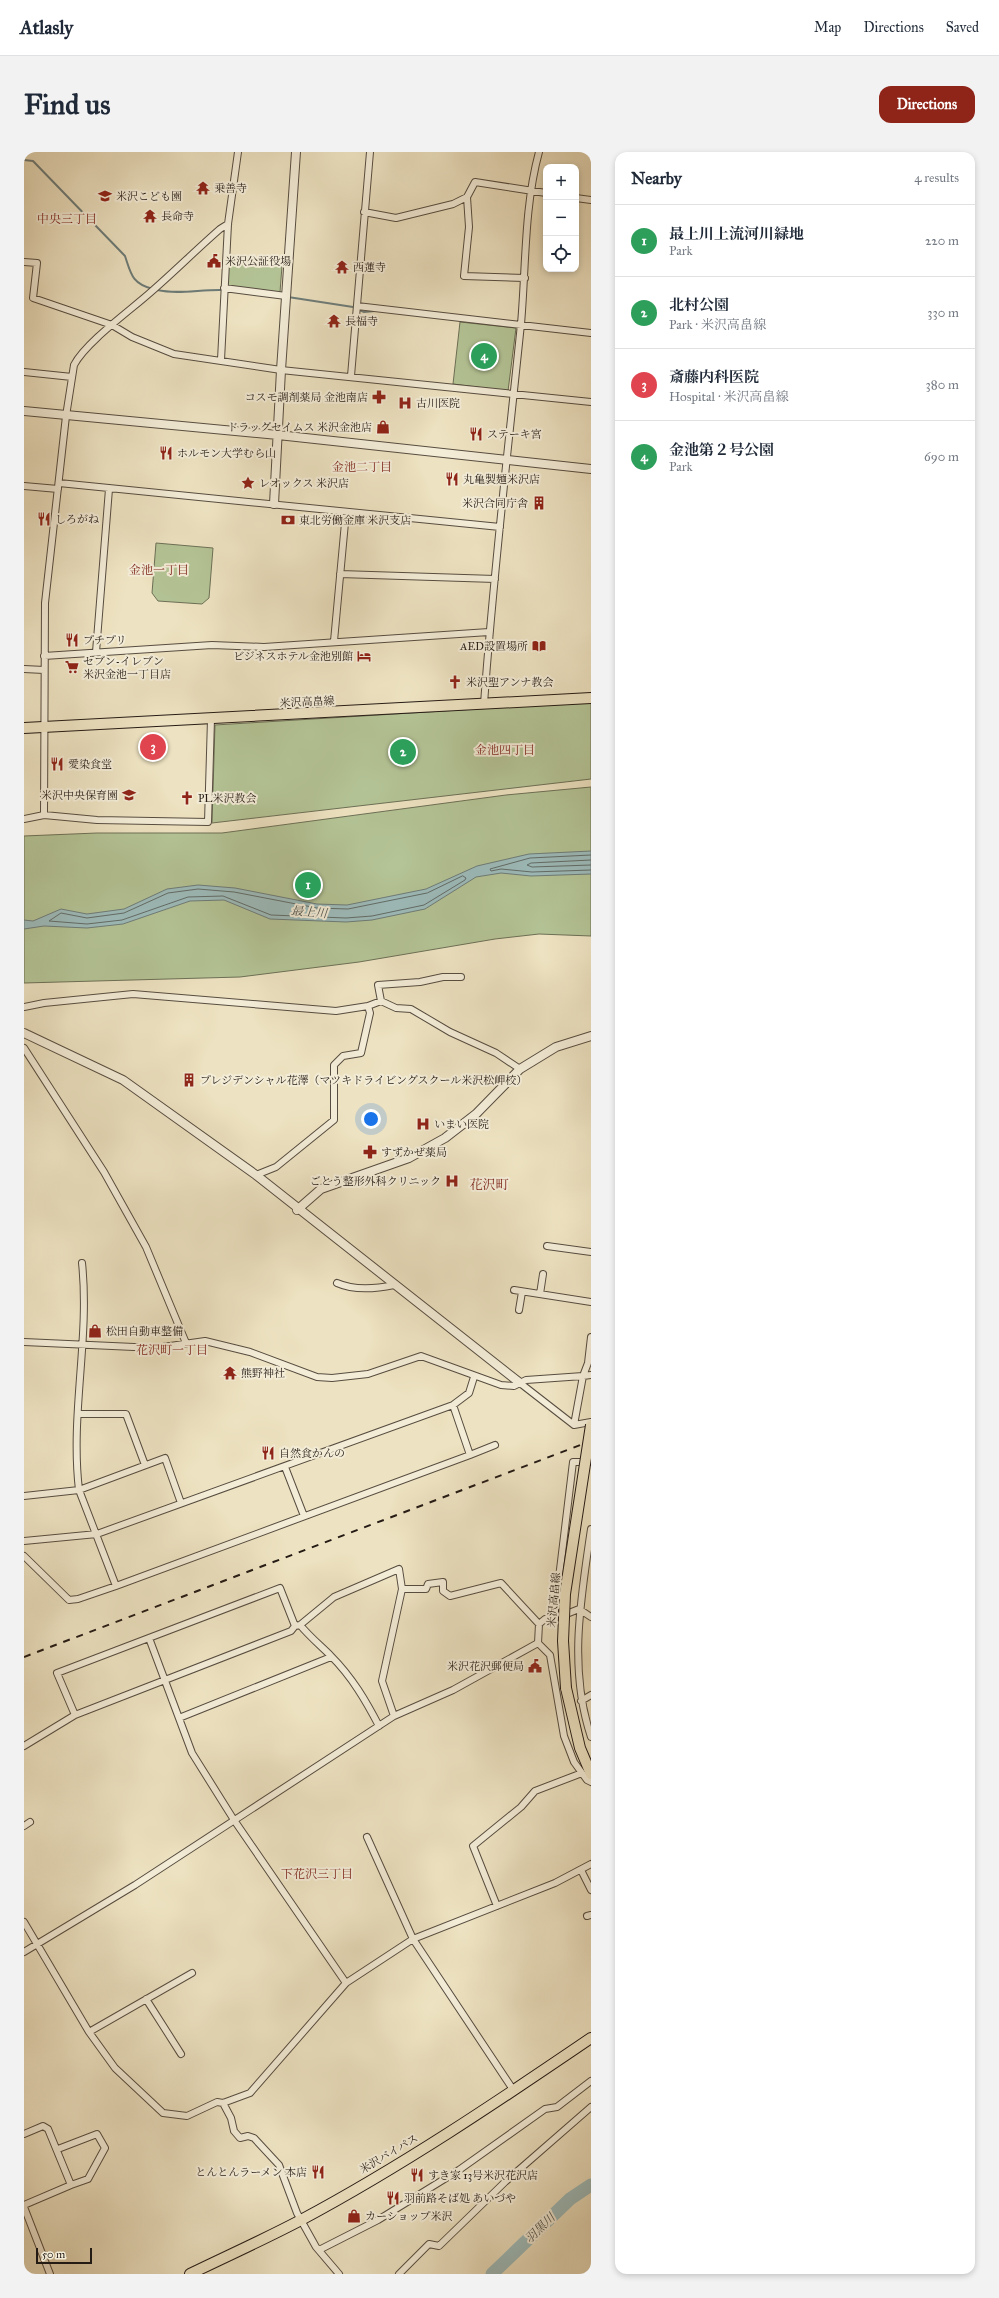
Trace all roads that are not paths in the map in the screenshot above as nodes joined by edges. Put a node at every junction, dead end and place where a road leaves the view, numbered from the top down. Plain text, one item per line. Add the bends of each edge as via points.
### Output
1 (238, 152) edge
2 (296, 152) edge
3 (370, 152) edge
4 (539, 152) edge
5 (531, 191) junction
6 (543, 193) edge
7 (468, 197) junction
8 (579, 198) edge
9 (591, 200) edge
10 (364, 212) junction
11 (228, 224) junction
12 (24, 262) edge
13 (525, 278) junction
14 (224, 288) junction
15 (286, 296) junction
16 (357, 306) junction
17 (112, 325) junction
18 (520, 326) junction
19 (591, 333) edge
20 (221, 360) junction
21 (281, 370) junction
22 (24, 372) edge
23 (350, 376) junction
24 (72, 377) junction
25 (512, 394) junction
26 (591, 402) edge
27 (24, 411) edge
28 (66, 416) junction
29 (278, 435) junction
30 (508, 461) junction
31 (591, 470) edge
32 (24, 486) edge
33 (58, 486) junction
34 (109, 489) junction
35 (274, 504) junction
36 (346, 512) junction
37 (500, 527) junction
38 (340, 574) junction
39 (495, 579) junction
40 (489, 632) junction
41 (334, 641) junction
42 (96, 652) junction
43 (44, 656) junction
44 (24, 669) edge
45 (44, 670) junction
46 (591, 698) edge
47 (484, 704) junction
48 (211, 719) junction
49 (45, 727) junction
50 (24, 728) edge
51 (44, 815) junction
52 (24, 819) edge
53 (461, 977) dead end
54 (381, 1002) junction
55 (368, 1006) junction
56 (24, 1007) edge
57 (24, 1033) edge
58 (591, 1036) edge
59 (24, 1048) edge
60 (520, 1069) junction
61 (256, 1175) junction
62 (297, 1210) junction
63 (547, 1246) dead end
64 (591, 1252) edge
65 (82, 1263) dead end
66 (543, 1274) dead end
67 (337, 1283) dead end
68 (394, 1285) junction
69 (514, 1290) dead end
70 (522, 1292) junction
71 (540, 1294) junction
72 (591, 1302) edge
73 (520, 1310) dead end
74 (591, 1337) edge
75 (24, 1342) edge
76 (186, 1343) junction
77 (82, 1345) junction
78 (591, 1375) edge
79 (583, 1376) junction
80 (474, 1377) junction
81 (520, 1383) junction
82 (454, 1405) junction
83 (78, 1414) junction
84 (591, 1424) edge
85 (574, 1425) junction
86 (495, 1445) dead end
87 (470, 1455) junction
88 (591, 1462) edge
89 (145, 1465) junction
90 (285, 1467) junction
91 (79, 1490) junction
92 (24, 1496) edge
93 (181, 1504) junction
94 (304, 1516) junction
95 (591, 1529) edge
96 (97, 1534) junction
97 (24, 1541) edge
98 (24, 1556) edge
99 (116, 1586) junction
100 (402, 1589) junction
101 (579, 1609) junction
102 (591, 1616) edge
103 (554, 1619) junction
104 (539, 1624) junction
105 (298, 1626) junction
106 (149, 1638) junction
107 (538, 1643) junction
108 (332, 1656) junction
109 (164, 1680) junction
110 (591, 1695) edge
111 (581, 1701) junction
112 (75, 1715) junction
113 (394, 1716) junction
114 (179, 1718) junction
115 (379, 1726) junction
116 (591, 1737) edge
117 (24, 1746) edge
118 (587, 1774) edge
119 (591, 1782) edge
120 (234, 1820) junction
121 (30, 1822) dead end
122 (24, 1826) edge
123 (367, 1837) dead end
124 (591, 1864) edge
125 (581, 1870) junction
126 (591, 1890) edge
127 (497, 1906) junction
128 (24, 1922) edge
129 (413, 1939) junction
130 (38, 1944) junction
131 (24, 1952) edge
132 (192, 1973) dead end
133 (346, 1983) junction
134 (146, 1999) junction
135 (89, 2032) junction
136 (591, 2038) edge
137 (181, 2054) dead end
138 (591, 2081) edge
139 (514, 2091) junction
140 (222, 2103) junction
141 (591, 2107) edge
142 (24, 2134) edge
143 (58, 2149) junction
144 (71, 2185) junction
145 (24, 2206) edge
146 (302, 2220) junction
147 (319, 2250) junction
148 (50, 2274) edge
149 (190, 2274) edge
150 (339, 2274) edge
151 (399, 2274) edge

1 - 11 street
2 - 15 street
3 - 10 street
4 - 5 street
5 - 6 street
5 - 7 street via 475,182
5 - 13 street
7 - 10 street via 453,204 396,218
7 - 13 street via 469,227 464,276
8 - 9 street
10 - 16 street
11 - 14 street
11 - 17 street via 220,228 153,291
12 - 17 street via 37,263 33,298
13 - 18 street
14 - 15 street
14 - 20 street
15 - 21 street
16 - 18 street
16 - 23 street
17 - 20 street via 132,337 174,354
17 - 24 street via 78,358
18 - 19 street
18 - 25 street
20 - 21 street
21 - 23 street
21 - 29 street
22 - 24 street
23 - 25 street
24 - 28 street
25 - 26 street
25 - 30 street
27 - 28 street
28 - 29 street
28 - 33 street
29 - 30 street
29 - 35 street
30 - 31 street
30 - 37 street
32 - 33 street
33 - 34 street
33 - 43 street via 45,603
34 - 35 street
34 - 42 street
35 - 36 street
36 - 37 street
36 - 38 street
37 - 39 street
38 - 39 street
38 - 41 street
39 - 40 street
40 - 41 street
40 - 47 street
41 - 42 street via 264,647 212,645
42 - 43 street
43 - 45 street
44 - 45 street
45 - 49 street
46 - 47 main road, 米沢高畠線
47 - 48 main road, 米沢高畠線
48 - 49 main road, 米沢高畠線
48 - 51 street via 208,822 97,820
49 - 50 main road, 米沢高畠線
49 - 51 street
51 - 52 street
53 - 54 street via 378,985
54 - 55 street
54 - 60 street via 396,1008 412,1009 450,1032 496,1053
55 - 56 street via 336,1011 133,994
55 - 61 street via 370,1013 361,1053 343,1056 334,1065 334,1120 276,1168
57 - 61 street via 123,1080
58 - 60 street via 556,1047
59 - 76 street via 104,1172 146,1247
60 - 62 street via 476,1114 445,1138 409,1158 321,1189
61 - 62 street
62 - 68 street
63 - 64 street
65 - 77 street
66 - 71 street
67 - 68 street via 346,1287 376,1289
68 - 81 street
69 - 70 street
70 - 71 street
70 - 73 street
71 - 72 street
74 - 79 street via 588,1363
75 - 77 street
76 - 77 street via 156,1348
76 - 80 street via 205,1341 250,1352 317,1377 368,1374 421,1356
77 - 83 street
78 - 79 street
79 - 81 street via 526,1380
79 - 85 street
80 - 81 street via 501,1385 514,1386
80 - 82 street via 469,1393
81 - 85 street
82 - 87 street
82 - 90 street
83 - 89 street via 126,1414
83 - 91 street
84 - 85 street
84 - 118 main road, 米沢高畠線, bridge via 565,1594 563,1641 566,1688
86 - 87 street
87 - 94 street
88 - 103 street via 573,1462
89 - 91 street
89 - 93 street via 165,1458
90 - 93 street
90 - 94 street
91 - 92 street
91 - 96 street
93 - 96 street
94 - 99 street
95 - 101 street
96 - 97 street
96 - 99 street
98 - 99 street via 69,1600
100 - 104 street via 426,1589 428,1584 444,1582 443,1591 450,1596 501,1583
100 - 105 street via 399,1569 334,1597
100 - 113 street via 382,1681
101 - 102 street
101 - 103 street
101 - 111 street via 577,1660
103 - 104 street via 545,1619
104 - 107 street
105 - 106 street via 280,1588
105 - 108 street
105 - 109 street via 291,1631
106 - 109 street
106 - 112 street via 57,1673
107 - 113 street via 453,1690
107 - 118 street via 550,1655 564,1736 574,1762
108 - 114 street
108 - 115 street via 361,1691
109 - 112 street
109 - 114 street
110 - 111 street
111 - 116 street
112 - 117 street
113 - 115 street
114 - 120 street via 192,1753
115 - 120 street
118 - 119 street
118 - 127 street via 534,1791 521,1807 473,1846
120 - 130 street via 136,1885
120 - 133 street
121 - 122 street
123 - 129 street
124 - 125 street
125 - 126 street
125 - 127 street
127 - 129 street
128 - 130 street
129 - 133 street
129 - 139 street
130 - 131 street
130 - 135 street
132 - 134 street
133 - 140 street via 250,2093
134 - 135 street
134 - 137 street
135 - 140 street via 115,2068 163,2113 187,2116 217,2102
136 - 139 main road, 米沢バイパス
138 - 147 street via 557,2107 545,2110 459,2170 378,2220
139 - 146 main road, 米沢バイパス
140 - 146 street via 231,2118 234,2131 240,2138 254,2138 279,2165 293,2206
141 - 151 street via 505,2182 439,2246 428,2244
142 - 143 street via 43,2126 48,2129
143 - 144 street
143 - 144 street via 97,2134 104,2148 88,2179
144 - 145 street
145 - 148 street
146 - 147 street
146 - 149 main road, 米沢バイパス
147 - 150 street

